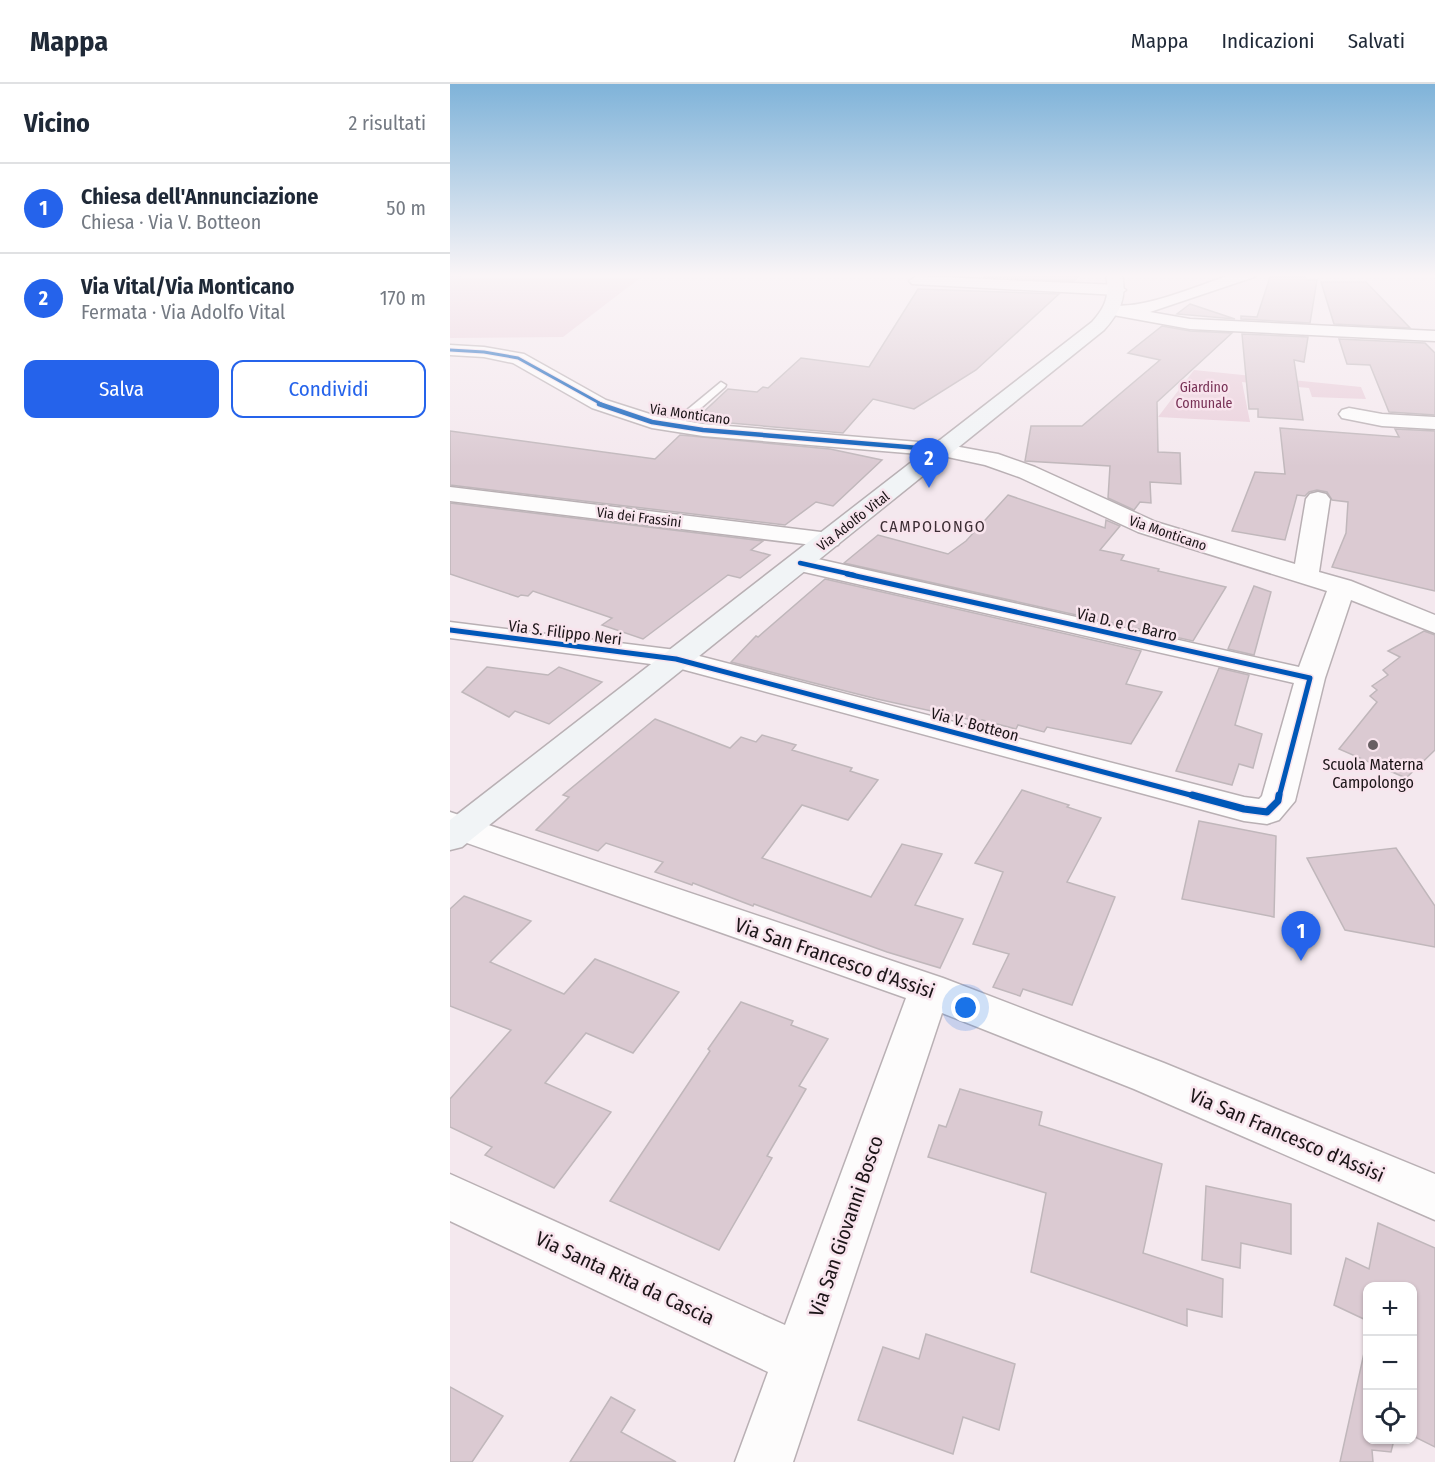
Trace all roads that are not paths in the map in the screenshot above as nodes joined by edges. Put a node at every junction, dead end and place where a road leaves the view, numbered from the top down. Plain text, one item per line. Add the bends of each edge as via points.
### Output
1 (1083, 338) edge
2 (450, 350) edge
3 (721, 385) dead end
4 (1349, 414) dead end
5 (1435, 423) edge
6 (674, 426) junction
7 (943, 450) junction
8 (450, 494) edge
9 (1318, 500) dead end
10 (829, 540) junction
11 (800, 563) junction
12 (1305, 575) junction
13 (1342, 586) junction
14 (1435, 625) edge
15 (450, 630) edge
16 (676, 659) junction
17 (1310, 678) junction
18 (454, 830) edge
19 (929, 990) junction
20 (450, 1197) edge
21 (1435, 1197) edge
22 (799, 1359) junction
23 (764, 1462) edge

1 - 7 street, Via Adolfo Vital
2 - 6 street, Via Monticano via 518,358 612,410
3 - 6 lane
4 - 5 street
6 - 7 street, Via Monticano
7 - 10 street, Via Adolfo Vital
7 - 12 street, Via Monticano via 1006,464 1147,527
8 - 10 street, Via dei Frassini
9 - 12 street
10 - 11 street, Via Adolfo Vital
11 - 16 street, Via Adolfo Vital
11 - 17 street, Via D. e C. Barro
12 - 13 street, Via Monticano
13 - 14 street, Via Monticano
13 - 17 street
15 - 16 street, Via S. Filippo Neri
16 - 17 street, Via V. Botteon via 1267,812 1278,801
16 - 18 street, Via Adolfo Vital
18 - 19 street, Via San Francesco d'Assisi
19 - 21 street, Via San Francesco d'Assisi via 1149,1076
19 - 22 street, Via San Giovanni Bosco
20 - 22 street, Via Santa Rita da Cascia
22 - 23 street, Via San Giovanni Bosco

